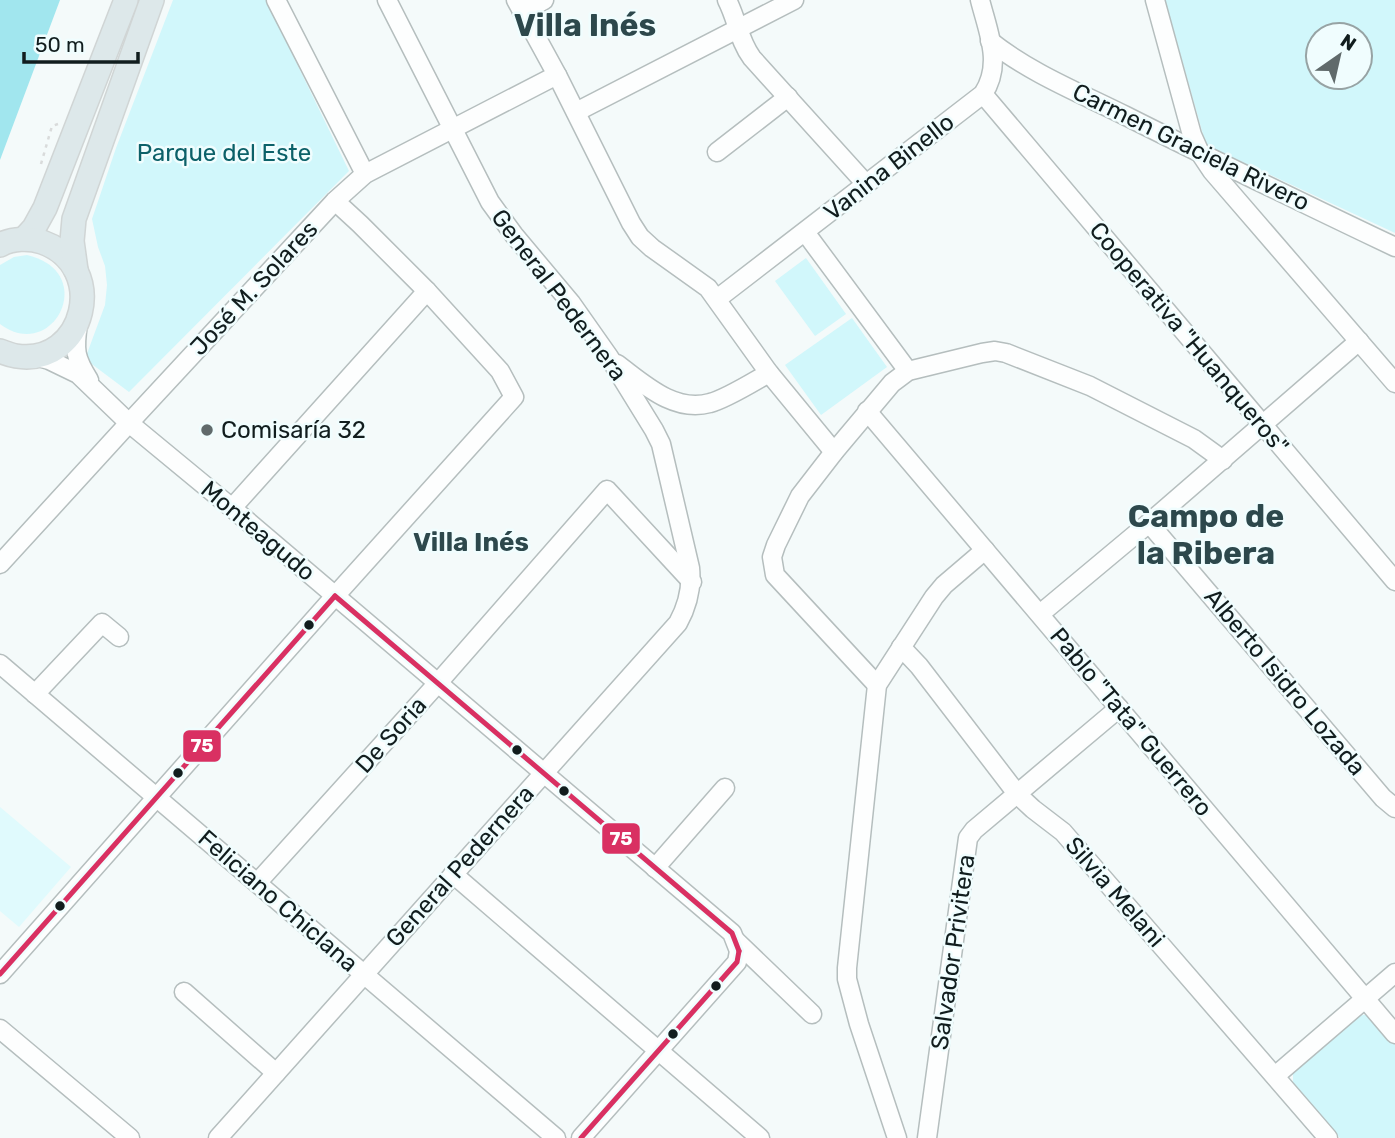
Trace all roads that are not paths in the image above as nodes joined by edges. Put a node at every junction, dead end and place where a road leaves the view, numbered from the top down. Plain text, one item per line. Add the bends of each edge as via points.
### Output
1 (126, 0) edge
2 (152, 0) edge
3 (276, 0) edge
4 (387, 0) edge
5 (544, 0) edge
6 (727, 0) edge
7 (794, 0) edge
8 (980, 0) edge
9 (1155, 0) edge
10 (519, 6) edge
11 (738, 28) junction
12 (990, 41) junction
13 (1027, 66) junction
14 (557, 75) junction
15 (987, 89) junction
16 (788, 97) junction
17 (576, 112) junction
18 (452, 129) junction
19 (716, 152) dead end
20 (1200, 153) junction
21 (365, 174) junction
22 (1261, 183) junction
23 (866, 184) junction
24 (335, 201) junction
25 (1247, 211) junction
26 (805, 232) junction
27 (24, 239) junction
28 (0, 245) edge
29 (1395, 247) edge
30 (76, 270) junction
31 (428, 291) junction
32 (717, 299) junction
33 (78, 323) junction
34 (1359, 341) junction
35 (0, 351) edge
36 (35, 356) junction
37 (609, 357) junction
38 (908, 371) junction
39 (769, 373) junction
40 (1395, 383) edge
41 (92, 386) junction
42 (867, 411) junction
43 (129, 423) junction
44 (1262, 425) junction
45 (834, 452) junction
46 (1223, 460) junction
47 (232, 508) junction
48 (1149, 523) junction
49 (985, 550) junction
50 (0, 565) edge
51 (1395, 581) edge
52 (692, 582) junction
53 (335, 596) junction
54 (1040, 614) junction
55 (119, 637) dead end
56 (901, 647) junction
57 (0, 664) edge
58 (437, 684) junction
59 (877, 685) junction
60 (35, 694) junction
61 (1119, 708) junction
62 (543, 773) junction
63 (725, 788) dead end
64 (1018, 794) junction
65 (156, 797) junction
66 (1395, 808) edge
67 (654, 868) junction
68 (453, 874) junction
69 (257, 883) junction
70 (738, 946) junction
71 (1395, 973) edge
72 (0, 974) edge
73 (364, 975) junction
74 (184, 992) dead end
75 (1365, 999) junction
76 (812, 1014) dead end
77 (0, 1029) edge
78 (1395, 1034) edge
79 (658, 1050) junction
80 (275, 1073) junction
81 (1275, 1076) junction
82 (130, 1138) edge
83 (218, 1138) edge
84 (556, 1138) edge
85 (582, 1138) edge
86 (760, 1138) edge
87 (897, 1138) edge
88 (927, 1138) edge
89 (1328, 1138) edge

1 - 27 main road via 43,212
2 - 30 main road via 74,219
3 - 21 street
4 - 18 street, General Pedernera
5 - 10 street
6 - 11 street
7 - 11 street
8 - 12 street
9 - 20 street
10 - 14 street
11 - 16 street via 744,47
11 - 17 street
12 - 13 street, Carmen Graciela Rivero
12 - 15 street via 994,65
13 - 15 street, Vanina Binello via 1007,72
13 - 20 street, Carmen Graciela Rivero
14 - 17 street
14 - 18 street, José M. Solares
15 - 23 street, Vanina Binello
15 - 44 street, Cooperativa "Huanqueros"
16 - 19 street
16 - 23 street
17 - 32 street via 640,237
18 - 21 street, José M. Solares
18 - 37 street, General Pedernera via 499,216
20 - 22 street, Carmen Graciela Rivero
20 - 25 street
21 - 24 street, José M. Solares
22 - 25 street via 1248,192
22 - 29 street, Carmen Graciela Rivero
23 - 26 street, Vanina Binello
24 - 31 street
24 - 43 street, José M. Solares
25 - 34 street
26 - 32 street, Vanina Binello
26 - 38 street
27 - 28 main road
27 - 30 main road via 54,247
30 - 33 main road via 83,296
31 - 47 street
31 - 53 street via 500,371 514,397
32 - 39 street
33 - 36 main road via 53,349
33 - 41 street, Monteagudo via 75,346 79,365
34 - 40 street
34 - 44 street
35 - 36 main road
36 - 41 street, Monteagudo via 78,374
37 - 39 street via 652,391 694,406 712,403
37 - 52 street, General Pedernera via 661,444
38 - 42 street
38 - 46 street via 982,352 1006,353 1090,386 1194,439
39 - 45 street
41 - 43 street, Monteagudo
42 - 45 street
42 - 49 street, Pablo "Tata" Guerrero
43 - 47 street, Monteagudo
43 - 50 street, José M. Solares
44 - 46 street
44 - 51 street, Cooperativa "Huanqueros"
45 - 59 street via 792,510 772,564 775,575
46 - 48 street
47 - 53 street, Monteagudo
48 - 54 street
48 - 66 street, Alberto Isidro Lozada
49 - 54 street, Pablo "Tata" Guerrero
49 - 56 street via 944,585
52 - 58 street, De Soria via 607,491
52 - 62 street, General Pedernera via 678,623
53 - 58 street, Monteagudo
53 - 65 street
54 - 61 street, Pablo "Tata" Guerrero
55 - 60 street via 102,623
56 - 59 street
56 - 64 street, Silvia Melani
57 - 60 street, Feliciano Chiclana
58 - 62 street, Monteagudo
58 - 69 street, De Soria
59 - 87 street via 847,968 859,1024
60 - 65 street, Feliciano Chiclana
61 - 64 street, Salvador Privitera
61 - 75 street, Pablo "Tata" Guerrero
62 - 67 street, Monteagudo
62 - 68 street, General Pedernera
63 - 67 street
64 - 81 street, Silvia Melani via 1063,832
64 - 88 street, Salvador Privitera via 968,838
65 - 69 street, Feliciano Chiclana
65 - 72 street
67 - 70 street, Monteagudo via 732,933
68 - 73 street, General Pedernera
68 - 79 street
69 - 73 street, Feliciano Chiclana
70 - 76 street, Monteagudo
70 - 79 street via 737,962
71 - 75 street
73 - 80 street, General Pedernera
73 - 84 street, Feliciano Chiclana
74 - 80 street
75 - 78 street, Pablo "Tata" Guerrero
75 - 81 street
77 - 82 street
79 - 85 street
79 - 86 street
80 - 83 street, General Pedernera
81 - 89 street, Silvia Melani

